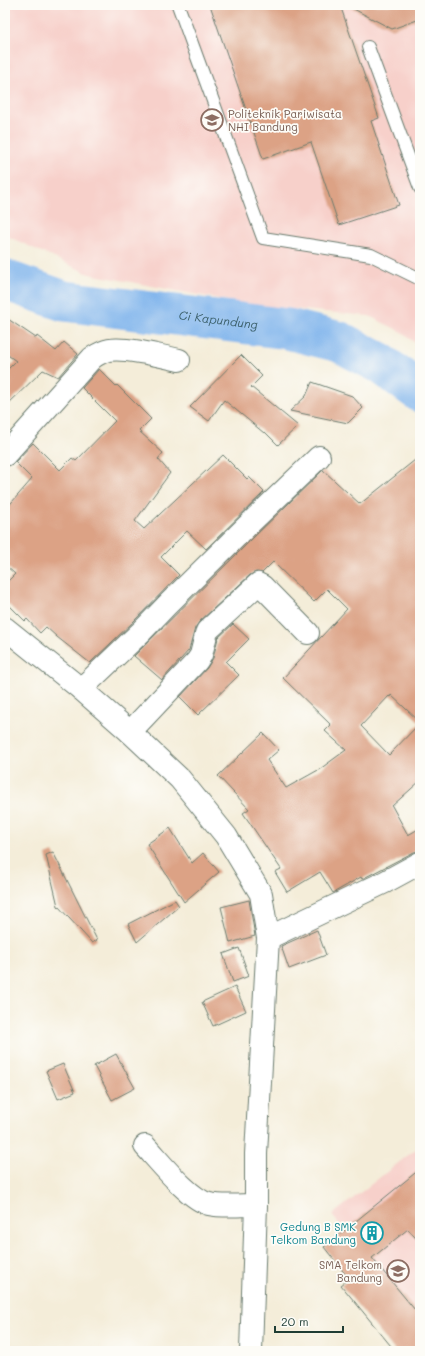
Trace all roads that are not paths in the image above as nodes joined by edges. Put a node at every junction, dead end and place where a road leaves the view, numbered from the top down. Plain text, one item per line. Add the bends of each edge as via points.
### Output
1 (178, 5) edge
2 (368, 47) dead end
3 (420, 188) edge
4 (420, 279) edge
5 (179, 360) dead end
6 (5, 455) edge
7 (319, 457) dead end
8 (5, 628) edge
9 (308, 633) dead end
10 (81, 689) junction
11 (130, 732) junction
12 (420, 863) edge
13 (268, 938) junction
14 (145, 1146) dead end
15 (256, 1205) junction
16 (251, 1351) edge

1 - 4 lane via 263,238 371,255
2 - 3 lane
5 - 6 street via 120,349 100,352
7 - 10 street
8 - 10 street
9 - 11 street via 258,584 207,631 197,661
10 - 11 street
11 - 13 street via 180,779 226,836 261,894
12 - 13 street
13 - 15 street via 256,1154
14 - 15 street via 190,1193 204,1202
15 - 16 street

